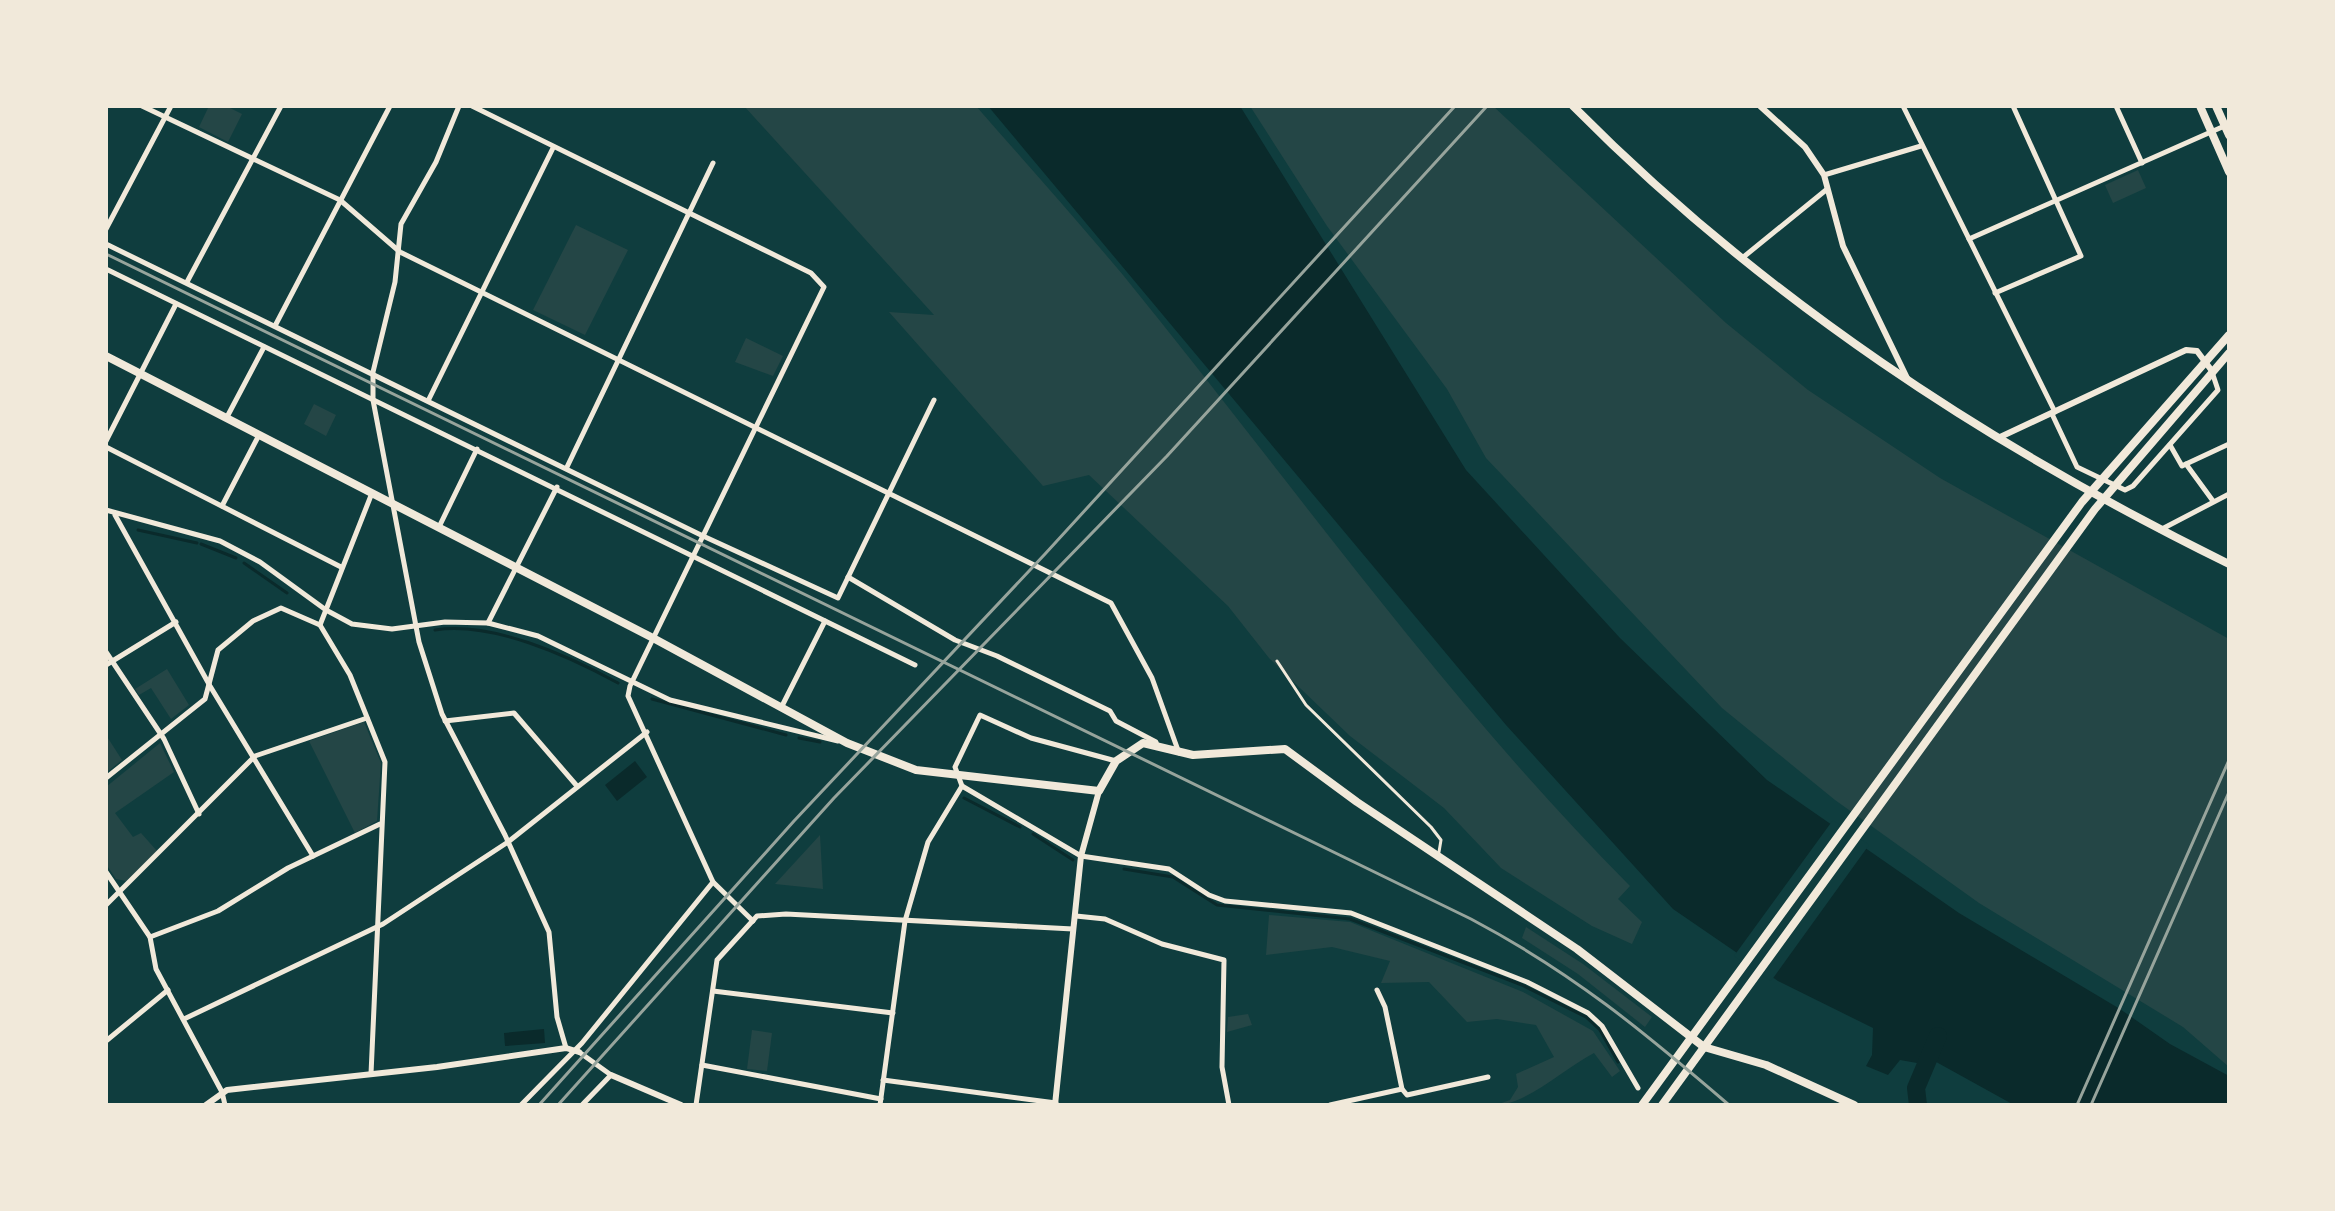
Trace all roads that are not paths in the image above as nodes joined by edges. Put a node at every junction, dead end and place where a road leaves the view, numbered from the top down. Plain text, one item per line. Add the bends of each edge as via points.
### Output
1 (142, 106) edge
2 (171, 106) edge
3 (281, 106) edge
4 (390, 106) edge
5 (459, 106) edge
6 (472, 106) edge
7 (1573, 106) edge
8 (1760, 106) edge
9 (1903, 106) edge
10 (2013, 106) edge
11 (2116, 106) edge
12 (2200, 106) edge
13 (2216, 106) edge
14 (165, 117) junction
15 (2228, 128) edge
16 (2212, 132) junction
17 (1921, 146) junction
18 (553, 148) junction
19 (253, 161) junction
20 (713, 163) dead end
21 (2142, 163) junction
22 (2229, 172) edge
23 (1824, 175) junction
24 (1826, 190) junction
25 (340, 200) junction
26 (2056, 202) junction
27 (689, 214) junction
28 (106, 229) edge
29 (1969, 239) junction
30 (106, 244) edge
31 (400, 252) junction
32 (1741, 260) junction
33 (106, 269) edge
34 (187, 282) junction
35 (483, 292) junction
36 (1995, 293) junction
37 (176, 304) junction
38 (276, 324) junction
39 (2229, 335) edge
40 (264, 347) junction
41 (2229, 353) edge
42 (106, 356) edge
43 (619, 360) junction
44 (2207, 360) junction
45 (2212, 371) junction
46 (373, 372) junction
47 (141, 373) junction
48 (1909, 382) junction
49 (429, 399) junction
50 (373, 400) junction
51 (934, 400) dead end
52 (2054, 414) junction
53 (227, 417) junction
54 (757, 428) junction
55 (259, 435) junction
56 (1998, 438) junction
57 (106, 444) edge
58 (2229, 444) edge
59 (2170, 445) junction
60 (477, 449) junction
61 (2186, 464) junction
62 (567, 467) junction
63 (2079, 469) junction
64 (2091, 475) junction
65 (2070, 479) junction
66 (2081, 486) junction
67 (557, 487) junction
68 (888, 492) junction
69 (372, 493) junction
70 (2229, 494) edge
71 (2213, 501) junction
72 (392, 504) junction
73 (222, 506) junction
74 (106, 510) edge
75 (114, 514) junction
76 (439, 527) junction
77 (2160, 530) junction
78 (703, 536) junction
79 (695, 554) junction
80 (2229, 564) edge
81 (341, 567) junction
82 (516, 568) junction
83 (848, 577) junction
84 (326, 610) junction
85 (826, 621) junction
86 (176, 622) junction
87 (488, 623) junction
88 (320, 625) junction
89 (416, 627) junction
90 (653, 638) junction
91 (106, 652) edge
92 (1277, 661) dead end
93 (109, 664) edge
94 (915, 665) dead end
95 (634, 680) junction
96 (210, 686) junction
97 (782, 706) junction
98 (367, 718) junction
99 (445, 721) junction
100 (647, 732) junction
101 (161, 734) junction
102 (847, 743) junction
103 (1157, 747) junction
104 (1180, 754) junction
105 (255, 756) junction
106 (1116, 761) junction
107 (957, 774) junction
108 (106, 778) edge
109 (577, 786) junction
110 (962, 786) junction
111 (1099, 791) junction
112 (199, 814) junction
113 (381, 823) junction
114 (508, 842) junction
115 (313, 856) junction
116 (1081, 856) junction
117 (1438, 856) junction
118 (106, 872) edge
119 (713, 882) junction
120 (121, 892) junction
121 (106, 905) edge
122 (1076, 916) junction
123 (751, 918) junction
124 (905, 921) junction
125 (378, 927) junction
126 (1074, 929) junction
127 (150, 937) junction
128 (168, 990) junction
129 (1377, 990) dead end
130 (713, 991) junction
131 (893, 1013) junction
132 (184, 1019) junction
133 (1692, 1038) junction
134 (106, 1041) edge
135 (1704, 1047) junction
136 (566, 1048) junction
137 (577, 1050) junction
138 (702, 1065) junction
139 (608, 1073) junction
140 (371, 1074) junction
141 (1488, 1077) dead end
142 (883, 1080) junction
143 (1638, 1088) dead end
144 (1402, 1089) junction
145 (222, 1092) junction
146 (880, 1102) edge
147 (1363, 1102) edge
148 (1056, 1104) edge
149 (206, 1105) edge
150 (225, 1105) edge
151 (521, 1105) edge
152 (582, 1105) edge
153 (681, 1105) edge
154 (696, 1105) edge
155 (1229, 1105) edge
156 (1330, 1105) edge
157 (1642, 1105) edge
158 (1662, 1105) edge
159 (1854, 1105) edge

1 - 14 street
2 - 14 street
3 - 19 street
4 - 25 street
5 - 31 street via 436,162 401,224
6 - 18 street
7 - 32 main road
8 - 23 street via 1805,147
9 - 17 street
10 - 26 street
11 - 21 street
12 - 16 main road
13 - 15 main road
14 - 19 street
14 - 28 street
15 - 16 street
16 - 21 street
16 - 22 main road
17 - 23 street
17 - 29 street
18 - 27 street
18 - 35 street
19 - 25 street
19 - 34 street
20 - 27 street
21 - 26 street
23 - 24 street
24 - 32 street
24 - 48 street via 1843,246
25 - 31 street
25 - 38 street
26 - 29 street
26 - 36 street via 2081,256
27 - 43 street
27 - 54 street via 811,273 822,284
29 - 36 street
30 - 34 street
31 - 35 street
31 - 46 street
32 - 48 main road
33 - 37 street
34 - 38 street
35 - 43 street
35 - 49 street
36 - 52 street
37 - 40 street
37 - 47 street
38 - 46 street
39 - 44 main road
40 - 50 street
40 - 53 street
41 - 45 main road
42 - 47 main road
43 - 54 street
43 - 62 street
44 - 45 street
44 - 52 street via 2186,350
44 - 133 main road via 2076,510
45 - 59 street via 2218,390
45 - 135 main road via 2088,517
46 - 49 street
46 - 50 street
47 - 53 main road
47 - 57 street
48 - 56 main road
49 - 62 street
50 - 60 street
50 - 72 street
51 - 68 street
52 - 56 street
52 - 63 street
53 - 55 main road
54 - 68 street
54 - 78 street
55 - 69 main road
55 - 73 street
56 - 65 main road
57 - 73 street
58 - 61 street
59 - 61 street via 2182,466
59 - 64 street via 2125,490
60 - 67 street
60 - 76 street
61 - 71 street
62 - 78 street
63 - 64 street
63 - 65 street
64 - 66 street
65 - 66 main road
66 - 77 main road
67 - 79 street
67 - 82 street
68 - 83 street
68 - 104 street via 1111,603 1152,678
69 - 72 main road
69 - 81 street
70 - 71 street
71 - 77 street
72 - 76 main road
72 - 89 street
73 - 81 street
74 - 75 street
75 - 84 street via 220,541 260,562
75 - 86 street
76 - 82 main road
77 - 80 main road
78 - 79 street
78 - 83 street via 838,598
79 - 85 street
79 - 90 street
81 - 84 street
82 - 87 street
82 - 90 main road
83 - 103 street via 955,640 1110,711 1116,721
84 - 88 street
84 - 89 street via 352,624
85 - 94 street
85 - 97 street
86 - 93 street
86 - 96 street
87 - 89 street
87 - 95 street via 538,636
88 - 96 street via 281,608 253,621 218,650
88 - 98 street via 350,675
89 - 99 street
90 - 95 street
90 - 97 main road
91 - 93 street
92 - 117 lane via 1306,705 1431,827 1441,840
93 - 101 street
95 - 100 street via 628,696
95 - 102 street via 670,700
96 - 101 street via 205,699
96 - 105 street
97 - 102 main road
98 - 105 street
98 - 113 street via 385,762
99 - 109 street via 514,713
99 - 114 street
100 - 109 street
100 - 119 street
101 - 108 street
101 - 112 street
102 - 107 main road via 916,770
103 - 104 main road
103 - 106 main road via 1143,743
104 - 117 main road via 1285,749
105 - 112 street
105 - 115 street
106 - 107 street via 1031,738 980,715 955,767
106 - 111 main road
107 - 110 street
107 - 111 main road
109 - 114 street
110 - 116 street
110 - 124 street via 928,842
111 - 116 street
112 - 120 street
113 - 115 street
113 - 125 street
114 - 125 street
114 - 136 street via 549,932 557,1017
115 - 127 street via 218,911
116 - 122 street
116 - 143 street via 1169,869 1225,901 1351,913 1527,982 1595,1019
117 - 133 main road via 1577,949
118 - 120 street
119 - 123 street
119 - 137 street
120 - 121 street
120 - 127 street
122 - 126 street
122 - 155 street via 1105,919 1162,944 1224,960 1222,1067
123 - 124 street via 786,914
123 - 130 street via 717,960
124 - 126 street
124 - 131 street
125 - 132 street
125 - 140 street
126 - 148 street
127 - 128 street via 156,969
128 - 132 street
128 - 134 street
129 - 144 street
130 - 131 street
130 - 138 street
131 - 142 street
132 - 145 street
133 - 135 main road
133 - 157 main road
135 - 158 main road
135 - 159 main road via 1766,1065
136 - 137 street
136 - 140 street
137 - 139 street
137 - 151 street
138 - 146 street
138 - 154 street
139 - 152 street
139 - 153 street
140 - 145 street
141 - 144 street via 1407,1095
142 - 146 street
142 - 148 street
144 - 147 street
145 - 149 street
145 - 150 street
147 - 156 street

